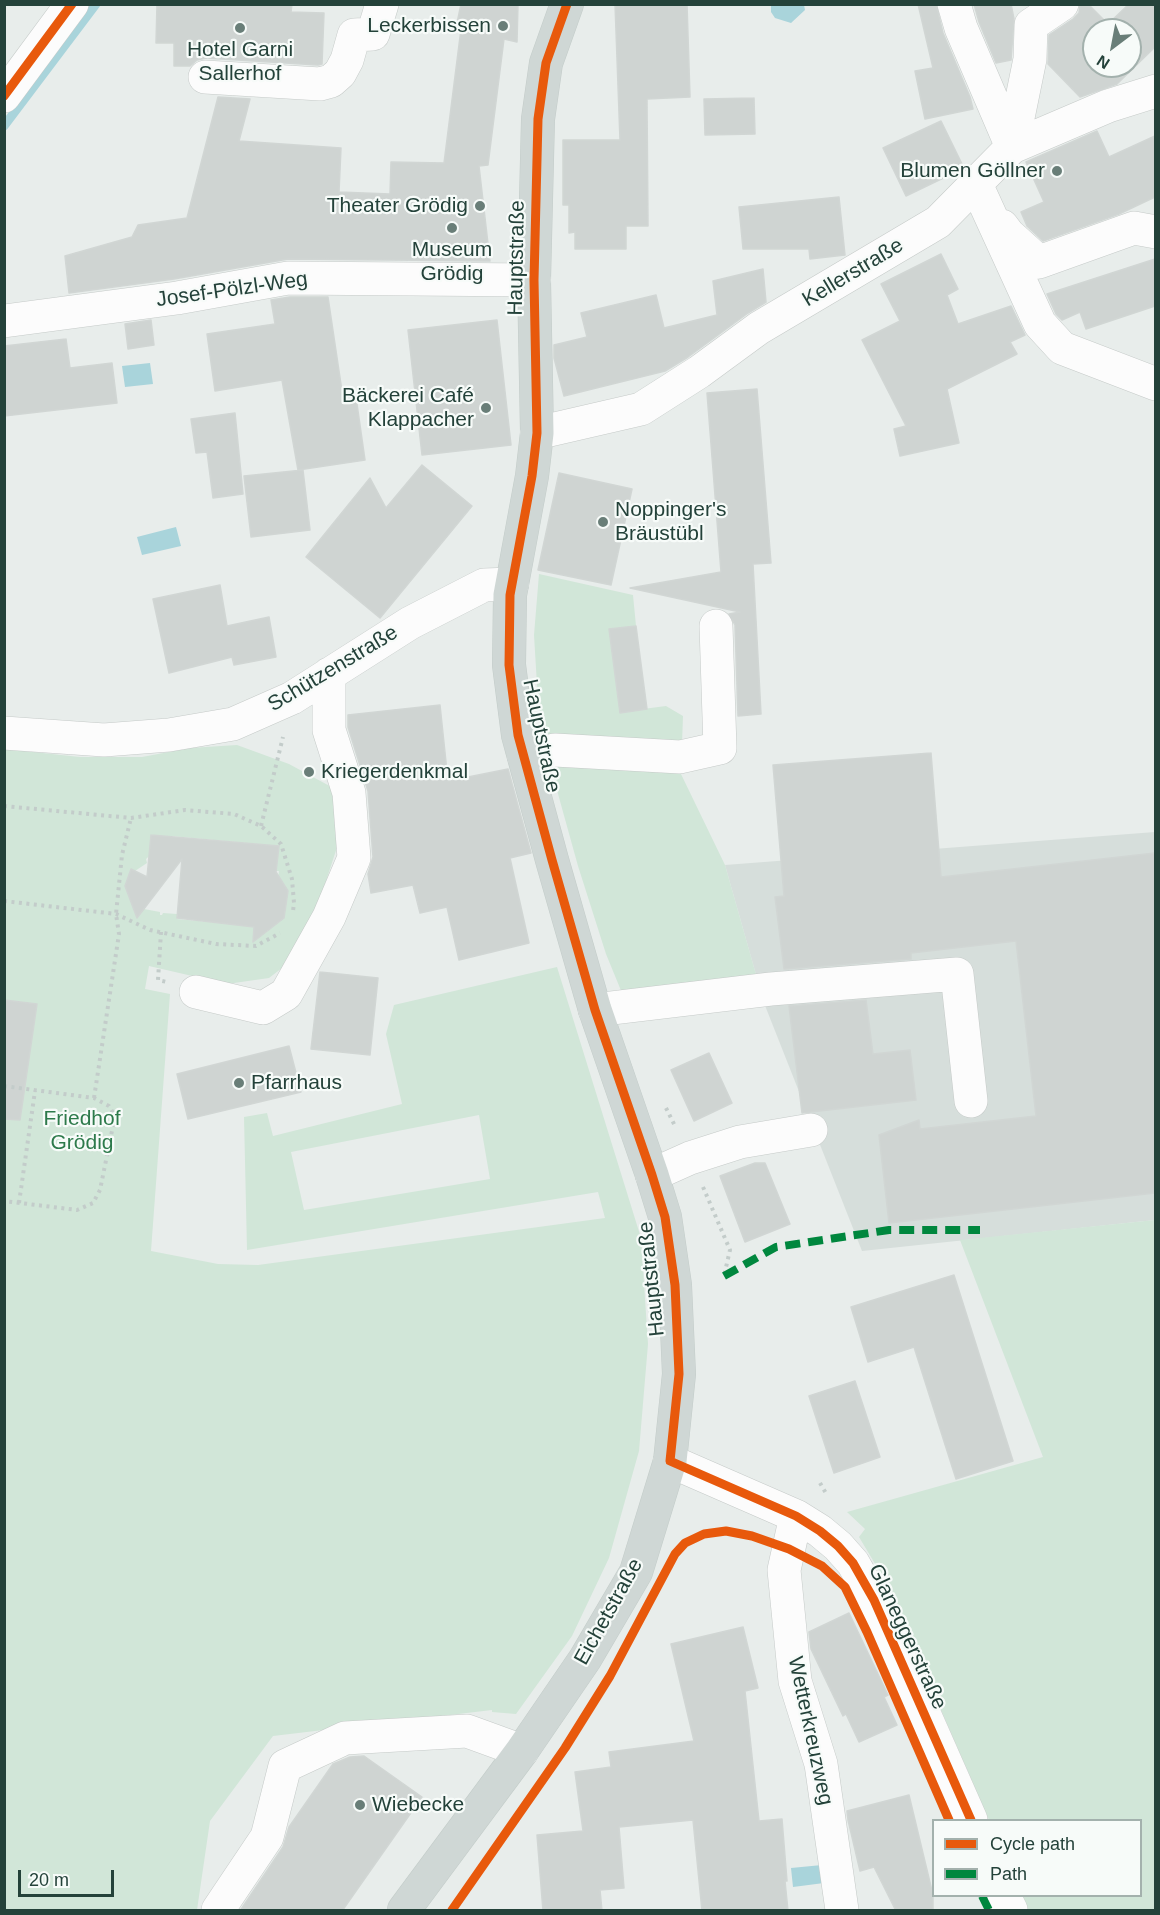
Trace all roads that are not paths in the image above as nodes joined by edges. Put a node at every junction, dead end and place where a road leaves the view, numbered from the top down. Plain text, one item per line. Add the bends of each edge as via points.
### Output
1 (72, 4) edge
2 (382, 4) edge
3 (567, 4) edge
4 (954, 4) edge
5 (1062, 4) edge
6 (205, 77) dead end
7 (1155, 91) edge
8 (4, 96) edge
9 (1012, 147) junction
10 (980, 192) junction
11 (1155, 232) edge
12 (534, 280) junction
13 (4, 321) edge
14 (1155, 384) edge
15 (537, 433) junction
16 (512, 584) junction
17 (716, 626) dead end
18 (329, 674) junction
19 (4, 733) edge
20 (524, 756) junction
21 (196, 992) road end
22 (595, 1010) junction
23 (971, 1101) dead end
24 (811, 1130) dead end
25 (652, 1175) junction
26 (670, 1461) junction
27 (796, 1516) junction
28 (522, 1751) junction
29 (970, 1819) edge
30 (1004, 1897) edge
31 (218, 1911) edge
32 (404, 1911) edge
33 (842, 1911) edge
34 (1011, 1911) edge

1 - 8 street
2 - 6 street via 373,34 354,35 347,60 331,81 320,84
3 - 12 main road, Hauptstraße via 546,63 538,119
4 - 9 street
5 - 9 street via 1031,25 1030,59
7 - 9 street, Kellerstraße via 1108,106
9 - 10 street, Kellerstraße
10 - 11 street via 1008,234 1039,262 1134,228
10 - 14 street via 1040,324 1062,348
10 - 15 street, Kellerstraße via 938,222 759,328 641,409
12 - 13 street, Josef-Pölzl-Weg via 288,278 177,298
12 - 15 main road, Hauptstraße
15 - 16 main road, Hauptstraße
16 - 18 street, Schützenstraße via 484,585 410,623
16 - 20 main road, Hauptstraße via 509,665
17 - 20 street via 720,748 680,757 555,750
18 - 19 street, Schützenstraße via 292,698 233,724 169,735 104,740
18 - 21 street via 329,729 349,793 354,858 329,917 285,994 263,1008
20 - 22 main road, Hauptstraße
22 - 23 street via 771,989 957,974
22 - 25 main road, Hauptstraße
24 - 25 street via 740,1142
25 - 26 main road, Hauptstraße via 665,1217 675,1285 679,1374
26 - 27 street, Glaneggerstraße
26 - 28 main road, Eichetstraße via 636,1572 585,1659
27 - 29 street, Glaneggerstraße via 820,1531 853,1563 874,1600
27 - 33 street, Wetterkreuzweg via 784,1570 795,1681 821,1764
28 - 31 street via 467,1731 356,1737 345,1738 285,1766 267,1837
28 - 32 main road, Eichetstraße
30 - 34 street

